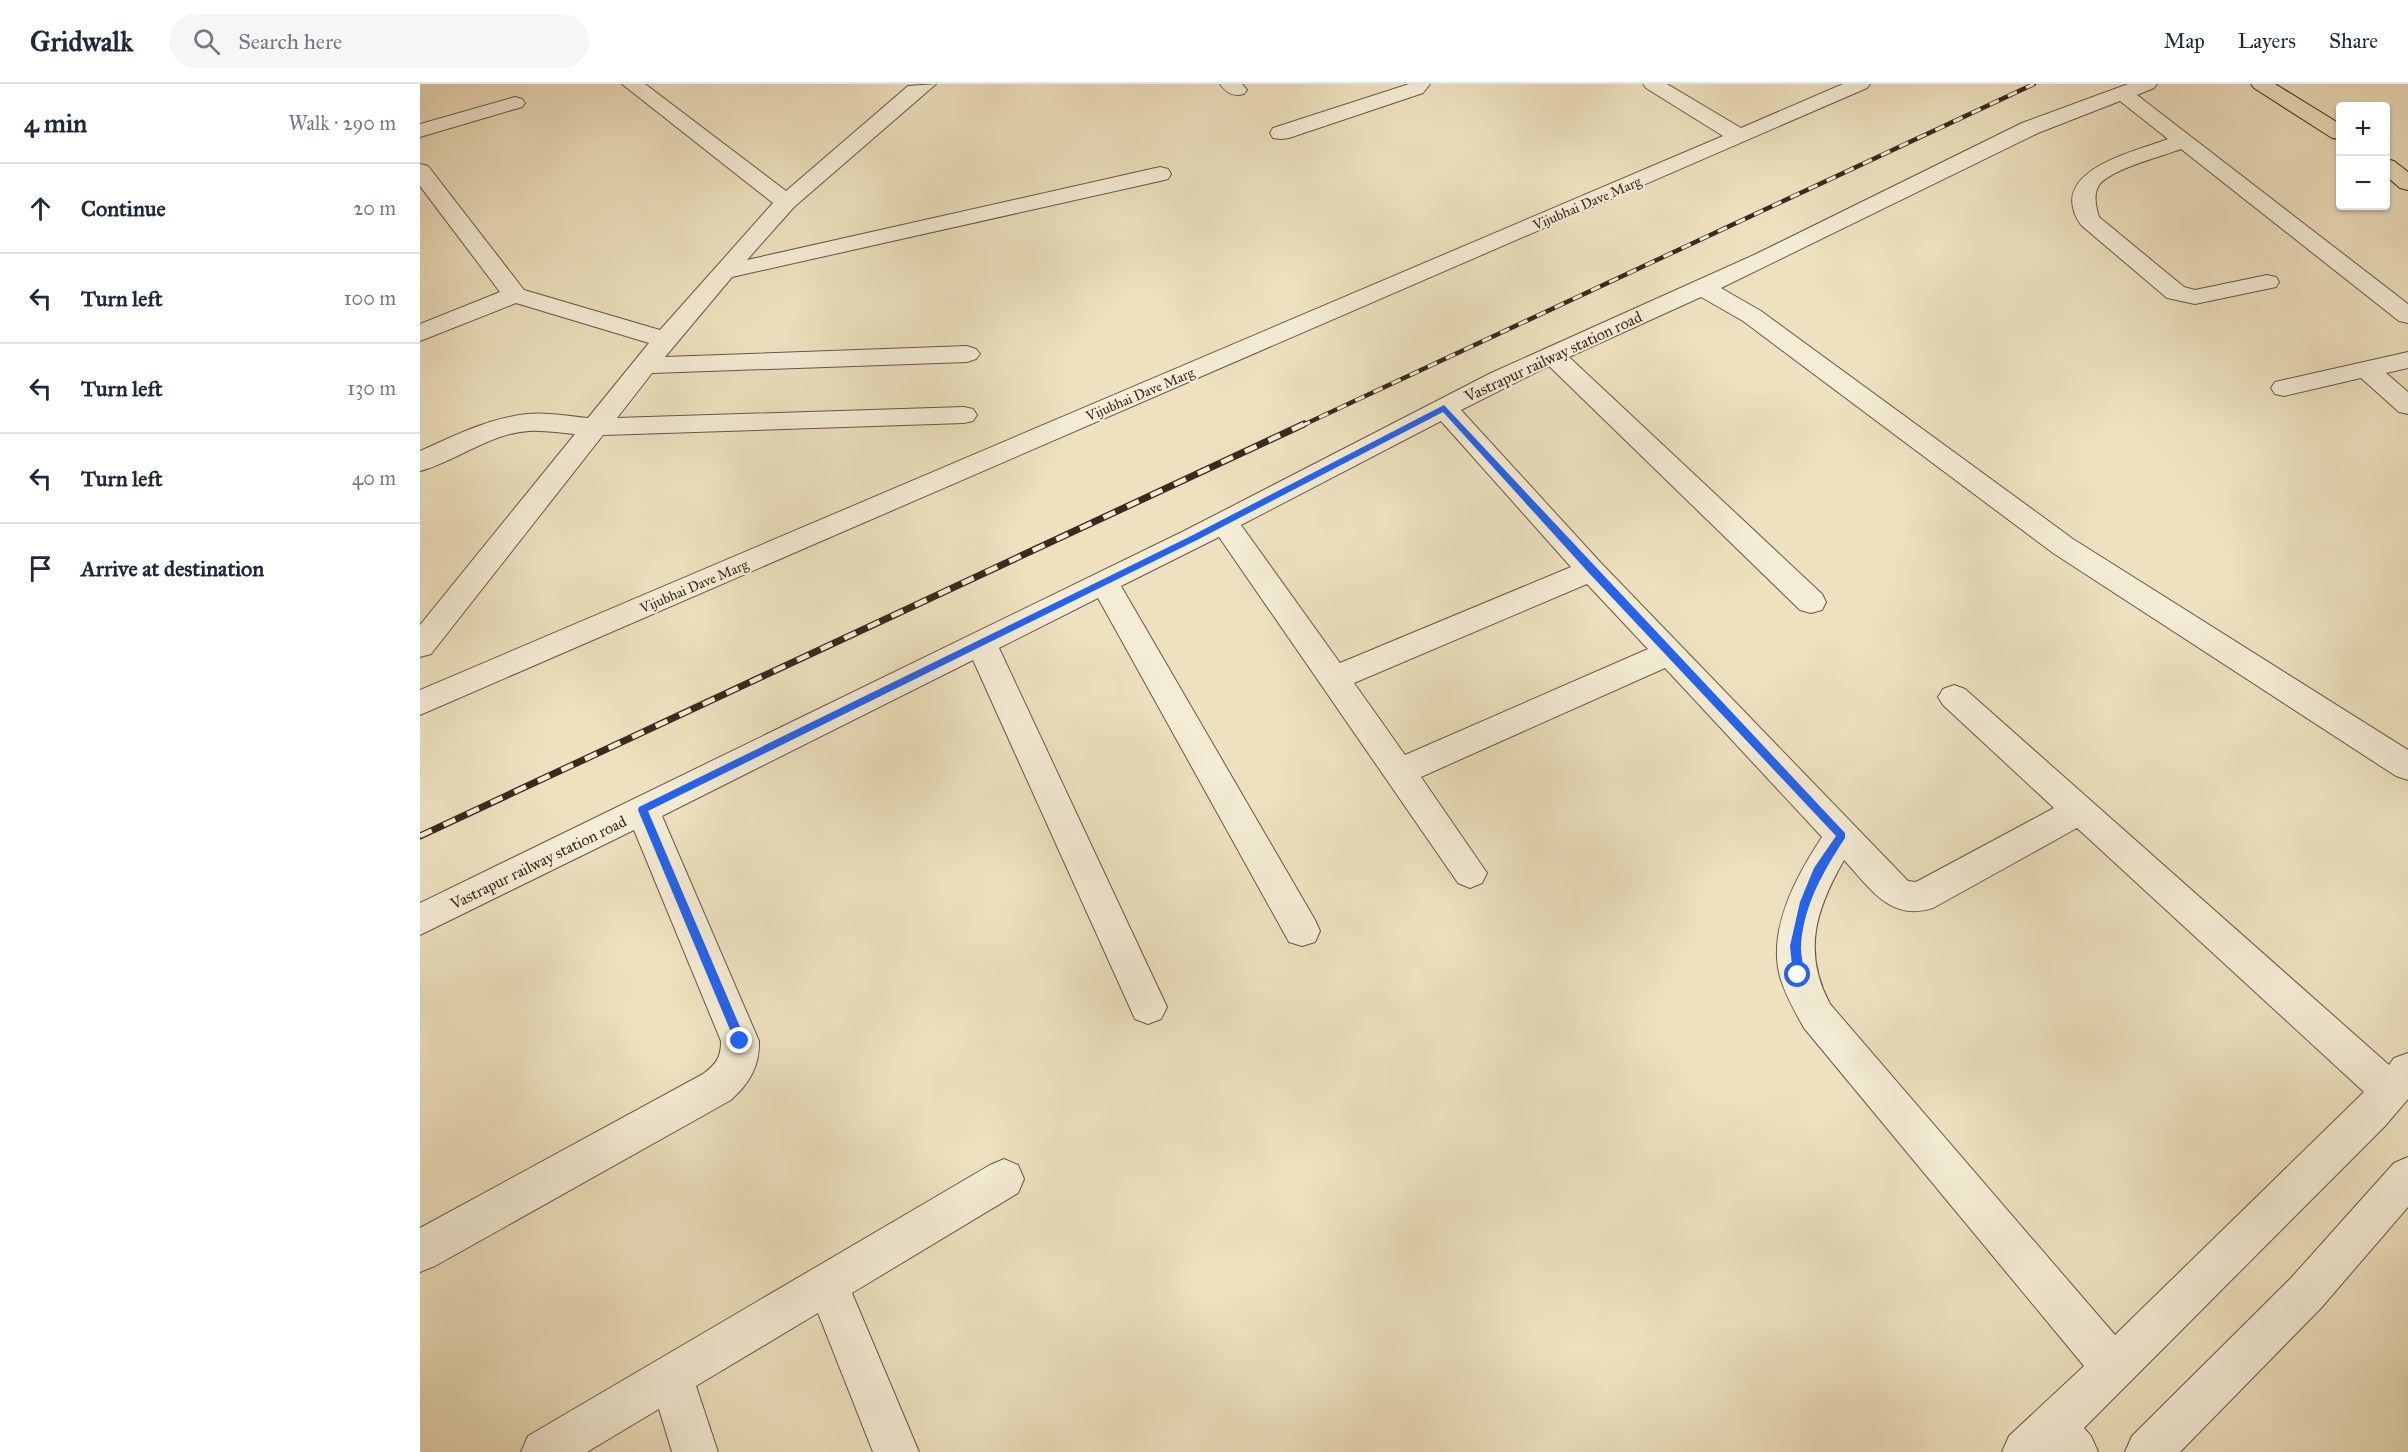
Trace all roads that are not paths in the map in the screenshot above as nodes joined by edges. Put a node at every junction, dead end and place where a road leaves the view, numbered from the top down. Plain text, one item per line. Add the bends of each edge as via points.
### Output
1 (632, 84) edge
2 (926, 84) edge
3 (1420, 84) edge
4 (1653, 84) edge
5 (1860, 84) edge
6 (2261, 84) edge
7 (2134, 89) edge
8 (516, 103) dead end
9 (420, 131) edge
10 (2336, 131) edge
11 (1281, 133) dead end
12 (1740, 137) junction
13 (2183, 141) junction
14 (2395, 157) edge
15 (420, 171) edge
16 (1160, 174) dead end
17 (2408, 183) edge
18 (786, 202) junction
19 (724, 272) junction
20 (2267, 282) dead end
21 (1704, 288) junction
22 (515, 295) junction
23 (2408, 316) edge
24 (420, 333) edge
25 (667, 340) junction
26 (967, 354) dead end
27 (1552, 356) junction
28 (2408, 360) edge
29 (648, 365) junction
30 (2367, 370) junction
31 (2284, 388) dead end
32 (2408, 406) edge
33 (1444, 408) junction
34 (964, 416) dead end
35 (597, 427) junction
36 (420, 462) edge
37 (1224, 522) junction
38 (1591, 570) junction
39 (1104, 582) junction
40 (1811, 602) dead end
41 (981, 643) junction
42 (420, 646) edge
43 (1669, 653) junction
44 (1334, 678) junction
45 (1954, 697) dead end
46 (420, 703) edge
47 (2408, 767) edge
48 (1399, 772) junction
49 (643, 810) junction
50 (2079, 810) junction
51 (1842, 836) junction
52 (1470, 873) dead end
53 (420, 920) edge
54 (1302, 931) dead end
55 (1148, 1007) dead end
56 (2399, 1081) edge
57 (2408, 1177) edge
58 (1004, 1179) dead end
59 (420, 1251) edge
60 (828, 1285) junction
61 (2113, 1367) junction
62 (671, 1377) junction
63 (2051, 1444) edge
64 (893, 1451) edge
65 (544, 1452) edge
66 (695, 1452) edge
67 (2148, 1452) edge

1 - 18 street
2 - 18 street
3 - 11 street via 1416,89
4 - 12 street
5 - 12 street, Vijubhai Dave Marg
6 - 10 main road
7 - 13 street
7 - 21 street, Vastrapur railway station road via 2030,128
8 - 9 street
12 - 46 street, Vijubhai Dave Marg
13 - 20 street via 2102,171 2091,179 2084,190 2084,206 2090,220 2176,293 2186,297
13 - 23 street
14 - 17 main road
15 - 22 street
16 - 19 street
18 - 19 street
19 - 25 street
21 - 27 street, Vastrapur railway station road
21 - 47 street via 1752,316 2063,546
22 - 24 street
22 - 25 street
25 - 29 street
26 - 29 street
27 - 33 street, Vastrapur railway station road
27 - 40 street
28 - 30 street
29 - 35 street
30 - 31 street
30 - 32 street
33 - 37 street, Vastrapur railway station road
33 - 38 street
34 - 35 street
35 - 36 street via 512,425
35 - 42 street
37 - 39 street, Vastrapur railway station road
37 - 44 street
38 - 43 street
38 - 44 street
39 - 41 street, Vastrapur railway station road
39 - 54 street
41 - 49 street, Vastrapur railway station road
41 - 55 street
43 - 48 street
43 - 51 street
44 - 48 street
45 - 50 street
48 - 52 street
49 - 53 street, Vastrapur railway station road
49 - 59 street via 740,1041 741,1058 734,1073 717,1087
50 - 51 street via 1920,897 1896,892
50 - 56 street
51 - 61 street via 1818,871 1795,946 1798,975 1817,1016
56 - 61 street
57 - 67 street via 2306,1293
58 - 60 street
60 - 62 street
60 - 64 street
61 - 63 street
62 - 65 street
62 - 66 street

